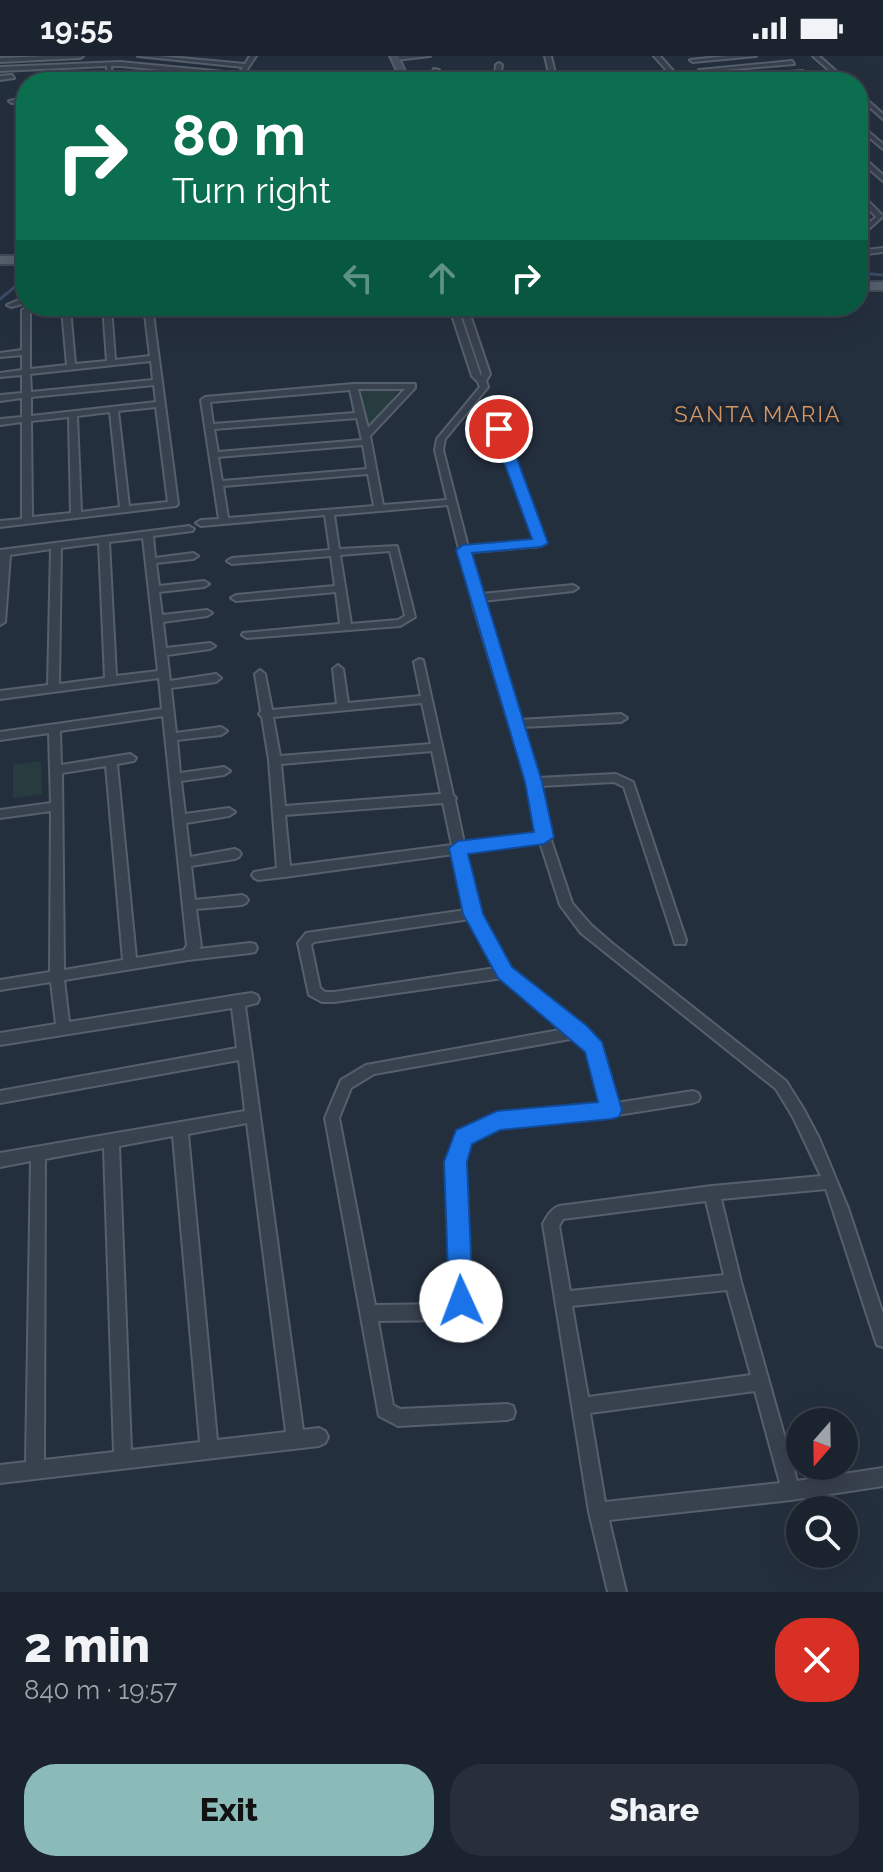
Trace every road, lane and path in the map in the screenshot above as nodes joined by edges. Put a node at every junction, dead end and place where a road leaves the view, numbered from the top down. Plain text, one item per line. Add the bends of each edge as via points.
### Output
1 (60, 56) edge
2 (80, 56) edge
3 (121, 56) edge
4 (143, 56) edge
5 (211, 56) edge
6 (233, 56) edge
7 (253, 56) edge
8 (427, 56) edge
9 (657, 56) edge
10 (753, 56) edge
11 (786, 56) edge
12 (816, 56) edge
13 (37, 57) edge
14 (166, 57) edge
15 (394, 57) edge
16 (185, 58) edge
17 (691, 58) edge
18 (0, 60) edge
19 (206, 63) junction
20 (792, 63) junction
21 (112, 65) junction
22 (227, 65) junction
23 (499, 65) dead end
24 (57, 66) junction
25 (247, 66) junction
26 (157, 67) junction
27 (0, 69) edge
28 (42, 69) dead end
29 (702, 70) joint
30 (41, 72) edge
31 (111, 72) edge
32 (199, 72) edge
33 (243, 72) edge
34 (498, 72) edge
35 (671, 72) edge
36 (802, 72) edge
37 (834, 72) edge
38 (12, 77) dead end
39 (1, 80) edge
40 (12, 101) dead end
41 (16, 101) edge
42 (868, 103) edge
43 (883, 117) edge
44 (868, 165) edge
45 (883, 179) edge
46 (868, 203) edge
47 (870, 227) joint
48 (880, 230) dead end
49 (16, 303) edge
50 (11, 305) dead end
51 (26, 316) edge
52 (68, 316) edge
53 (108, 316) edge
54 (149, 316) edge
55 (456, 316) edge
56 (466, 316) edge
57 (26, 352) junction
58 (0, 355) edge
59 (154, 358) junction
60 (111, 363) junction
61 (71, 367) junction
62 (26, 372) junction
63 (0, 375) edge
64 (482, 381) junction
65 (156, 382) junction
66 (353, 387) junction
67 (27, 395) junction
68 (0, 398) edge
69 (159, 404) junction
70 (114, 410) junction
71 (73, 414) junction
72 (358, 415) junction
73 (27, 419) junction
74 (0, 422) edge
75 (209, 427) junction
76 (499, 429) dead end
77 (366, 439) junction
78 (214, 455) junction
79 (370, 471) junction
80 (218, 484) junction
81 (452, 502) junction
82 (379, 508) junction
83 (125, 510) junction
84 (329, 512) junction
85 (76, 515) junction
86 (27, 521) junction
87 (224, 521) junction
88 (201, 523) dead end
89 (0, 524) edge
90 (189, 529) dead end
91 (148, 535) junction
92 (104, 540) junction
93 (554, 542) dead end
94 (541, 543) junction
95 (56, 546) junction
96 (463, 550) junction
97 (3, 552) edge
98 (335, 552) junction
99 (193, 556) dead end
100 (152, 561) junction
101 (232, 561) dead end
102 (204, 584) dead end
103 (573, 588) dead end
104 (340, 589) junction
105 (154, 590) junction
106 (236, 598) dead end
107 (477, 598) junction
108 (207, 613) dead end
109 (157, 619) junction
110 (0, 622) edge
111 (346, 627) junction
112 (247, 635) dead end
113 (210, 646) dead end
114 (160, 652) junction
115 (419, 662) dead end
116 (338, 669) dead end
117 (260, 674) dead end
118 (216, 678) dead end
119 (164, 679) junction
120 (111, 681) junction
121 (53, 688) junction
122 (0, 695) edge
123 (426, 699) junction
124 (343, 707) junction
125 (168, 712) junction
126 (265, 714) junction
127 (621, 718) dead end
128 (516, 724) junction
129 (54, 729) junction
130 (221, 731) dead end
131 (0, 736) edge
132 (173, 737) junction
133 (438, 747) junction
134 (130, 758) dead end
135 (275, 760) junction
136 (111, 761) junction
137 (56, 770) junction
138 (224, 771) dead end
139 (177, 778) junction
140 (533, 782) junction
141 (450, 798) junction
142 (57, 806) junction
143 (278, 811) junction
144 (229, 812) dead end
145 (0, 814) edge
146 (181, 819) junction
147 (544, 837) junction
148 (458, 848) junction
149 (235, 854) dead end
150 (186, 862) junction
151 (284, 872) junction
152 (258, 875) dead end
153 (242, 900) dead end
154 (190, 905) junction
155 (473, 914) junction
156 (680, 940) dead end
157 (250, 948) dead end
158 (188, 955) junction
159 (130, 965) junction
160 (505, 972) junction
161 (57, 977) junction
162 (0, 985) edge
163 (63, 1028) junction
164 (579, 1032) junction
165 (0, 1039) edge
166 (245, 1053) junction
167 (0, 1097) edge
168 (693, 1097) dead end
169 (611, 1110) junction
170 (253, 1116) junction
171 (180, 1129) junction
172 (111, 1141) junction
173 (38, 1153) junction
174 (0, 1160) edge
175 (829, 1182) junction
176 (712, 1193) junction
177 (733, 1282) junction
178 (564, 1299) junction
179 (369, 1313) junction
180 (883, 1339) edge
181 (761, 1382) junction
182 (580, 1406) junction
183 (507, 1412) dead end
184 (319, 1437) dead end
185 (296, 1440) junction
186 (209, 1450) junction
187 (123, 1460) junction
188 (35, 1470) junction
189 (0, 1474) edge
190 (883, 1477) edge
191 (791, 1491) junction
192 (598, 1512) junction
193 (617, 1592) edge

1 - 2 street
1 - 13 street
1 - 24 street
3 - 21 street
4 - 14 street
5 - 19 street
6 - 22 street
7 - 25 street
8 - 15 street
9 - 35 street
10 - 17 street
11 - 20 street
12 - 37 street
13 - 18 street
14 - 16 street
14 - 26 street
16 - 19 street
17 - 29 street
19 - 22 street
20 - 29 street
20 - 36 street
21 - 24 street
21 - 26 street
21 - 31 street
22 - 25 street
23 - 34 street
24 - 27 street
25 - 33 street
26 - 32 street
28 - 30 street
38 - 39 street
40 - 41 street
42 - 43 street
44 - 45 street
46 - 47 street via 880,214
47 - 48 street
49 - 50 street
51 - 57 street
52 - 61 street
53 - 60 street
54 - 59 street
55 - 64 street
56 - 64 street via 486,374
57 - 58 street
57 - 62 street
59 - 60 street
59 - 65 street
60 - 61 street
61 - 62 street
62 - 63 street
62 - 67 street
64 - 81 street via 482,393 439,445
65 - 67 street
65 - 69 street
66 - 72 street
66 - 75 street via 205,400
66 - 77 street via 412,386
67 - 68 street
67 - 73 street
69 - 70 street
69 - 83 street via 173,504
70 - 71 street
70 - 83 street
71 - 73 street
71 - 85 street
72 - 75 street
72 - 77 street
73 - 74 street
73 - 86 street
75 - 78 street
76 - 94 street
77 - 78 street
77 - 79 street
78 - 80 street
79 - 80 street
79 - 82 street
80 - 87 street
81 - 82 street
81 - 96 street
82 - 84 street
83 - 85 street
84 - 87 street
84 - 98 street
85 - 86 street
86 - 89 street
87 - 88 street
90 - 91 street
91 - 92 street
91 - 100 street
92 - 95 street
92 - 120 street
93 - 94 street
94 - 96 street
95 - 97 street
95 - 121 street
96 - 107 street
97 - 110 street
98 - 101 street
98 - 104 street
98 - 111 street via 394,548 410,617 400,623
99 - 100 street
100 - 105 street
102 - 105 street
103 - 107 street
104 - 106 street
104 - 111 street
105 - 109 street
107 - 128 street
108 - 109 street
109 - 114 street
111 - 112 street
113 - 114 street
114 - 119 street
115 - 123 street
116 - 124 street
117 - 126 street
118 - 119 street
119 - 120 street
119 - 125 street
120 - 121 street
121 - 122 street
123 - 124 street
123 - 133 street
124 - 126 street
125 - 129 street
125 - 132 street
126 - 135 street
127 - 128 street
128 - 140 street
129 - 131 street
129 - 137 street
130 - 132 street
132 - 139 street
133 - 135 street
133 - 141 street
134 - 136 street
135 - 143 street
136 - 137 street
136 - 159 street
137 - 142 street
138 - 139 street
139 - 146 street
140 - 147 street
140 - 156 street via 616,778 629,785
141 - 143 street
141 - 148 street
142 - 145 street
142 - 161 street
143 - 151 street
144 - 146 street
146 - 150 street
147 - 148 street
147 - 175 street via 566,905 586,929 781,1085 800,1111
148 - 151 street
148 - 155 street
149 - 150 street
150 - 154 street
151 - 152 street
153 - 154 street
154 - 158 street via 194,946
155 - 160 street
155 - 160 street via 311,937 304,943 314,991 334,997
157 - 158 street
158 - 159 street
159 - 161 street
160 - 164 street
161 - 162 street
161 - 163 street
163 - 165 street
163 - 166 street via 245,1000
164 - 169 street via 595,1048
164 - 179 street via 371,1069 346,1084 332,1118
166 - 167 street
166 - 170 street
168 - 169 street
169 - 179 street via 497,1121 463,1137 455,1162 461,1301 449,1312
170 - 171 street
170 - 185 street
171 - 172 street
171 - 186 street
172 - 173 street
172 - 187 street
173 - 174 street
173 - 188 street
175 - 176 street
175 - 180 street
176 - 177 street
176 - 178 street via 559,1213 551,1224
177 - 178 street
177 - 181 street
178 - 182 street
179 - 183 street via 385,1410 398,1418
181 - 182 street
181 - 191 street
182 - 192 street
184 - 185 street
185 - 186 street
186 - 187 street
187 - 188 street
188 - 189 street
190 - 191 street
191 - 192 street
192 - 193 street

